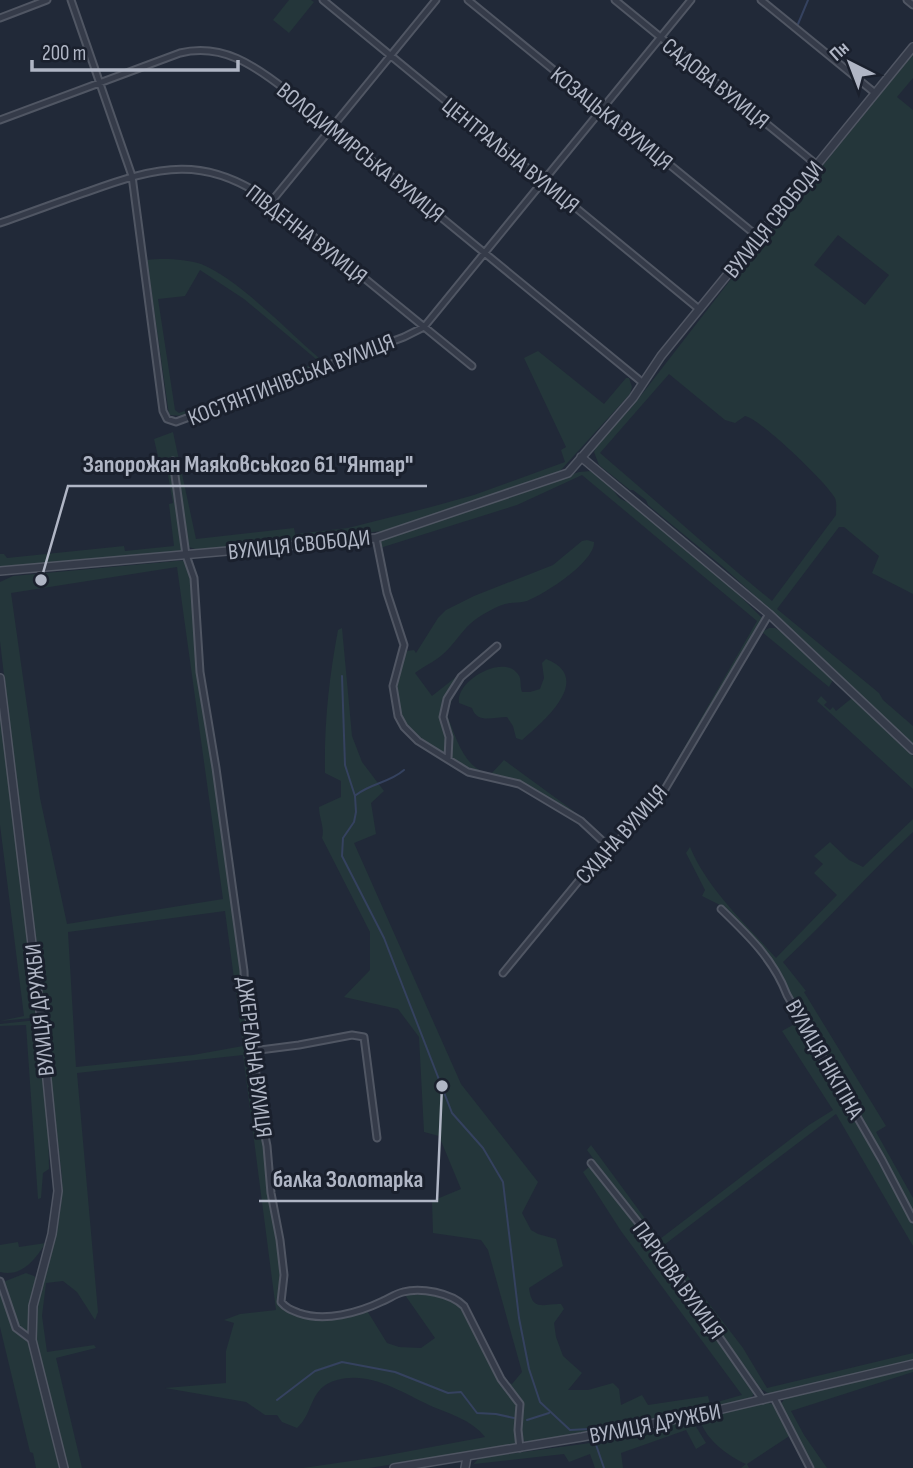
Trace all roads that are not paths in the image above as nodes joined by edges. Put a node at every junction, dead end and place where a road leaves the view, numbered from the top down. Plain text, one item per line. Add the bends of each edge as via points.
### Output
1 (47, 0) edge
2 (71, 0) edge
3 (323, 0) edge
4 (436, 0) edge
5 (468, 0) edge
6 (615, 0) edge
7 (691, 0) edge
8 (761, 0) edge
9 (907, 0) edge
10 (913, 5) edge
11 (0, 18) edge
12 (661, 38) junction
13 (913, 47) edge
14 (391, 55) junction
15 (100, 82) junction
16 (875, 93) junction
17 (601, 110) junction
18 (0, 120) edge
19 (332, 128) junction
20 (817, 165) junction
21 (132, 176) junction
22 (543, 181) junction
23 (271, 202) junction
24 (0, 223) edge
25 (757, 236) junction
26 (485, 253) junction
27 (699, 309) junction
28 (424, 327) junction
29 (472, 366) dead end
30 (643, 383) junction
31 (581, 457) junction
32 (173, 461) dead end
33 (376, 538) junction
34 (186, 555) junction
35 (0, 571) edge
36 (769, 614) junction
37 (497, 646) dead end
38 (0, 678) edge
39 (913, 750) edge
40 (448, 759) junction
41 (609, 847) junction
42 (721, 909) dead end
43 (503, 973) dead end
44 (252, 1051) junction
45 (377, 1138) dead end
46 (590, 1163) dead end
47 (913, 1219) edge
48 (0, 1281) edge
49 (32, 1340) junction
50 (913, 1364) edge
51 (774, 1398) junction
52 (763, 1399) junction
53 (520, 1448) junction
54 (467, 1457) junction
55 (64, 1468) edge
56 (394, 1468) edge
57 (464, 1468) edge
58 (810, 1468) edge

1 - 11 street
2 - 15 street, КОСТЯНТИНІВСЬКА ВУЛИЦЯ
3 - 14 street, ЦЕНТРАЛЬНА ВУЛИЦЯ
4 - 14 street
5 - 17 street, КОЗАЦЬКА ВУЛИЦЯ
6 - 12 street, САДОВА ВУЛИЦЯ
7 - 12 street, КОСТЯНТИНІВСЬКА ВУЛИЦЯ
8 - 16 street
9 - 10 street
12 - 17 street, КОСТЯНТИНІВСЬКА ВУЛИЦЯ
12 - 20 street, САДОВА ВУЛИЦЯ
13 - 16 street, ВУЛИЦЯ СВОБОДИ
14 - 19 street
14 - 22 street, ЦЕНТРАЛЬНА ВУЛИЦЯ
15 - 18 street, ВОЛОДИМИРСЬКА ВУЛИЦЯ
15 - 19 street, ВОЛОДИМИРСЬКА ВУЛИЦЯ via 188,51 223,53 260,69
15 - 21 street, КОСТЯНТИНІВСЬКА ВУЛИЦЯ
16 - 20 street, ВУЛИЦЯ СВОБОДИ
17 - 22 street, КОСТЯНТИНІВСЬКА ВУЛИЦЯ
17 - 25 street, КОЗАЦЬКА ВУЛИЦЯ
19 - 23 street
19 - 26 street, ВОЛОДИМИРСЬКА ВУЛИЦЯ
20 - 25 street, ВУЛИЦЯ СВОБОДИ
21 - 23 street, ПІВДЕННА ВУЛИЦЯ via 168,169 213,173 242,182
21 - 24 street, ПІВДЕННА ВУЛИЦЯ
21 - 28 street, КОСТЯНТИНІВСЬКА ВУЛИЦЯ via 163,411 169,421 180,421
22 - 26 street, КОСТЯНТИНІВСЬКА ВУЛИЦЯ
22 - 27 street, ЦЕНТРАЛЬНА ВУЛИЦЯ
23 - 28 street, ПІВДЕННА ВУЛИЦЯ
25 - 27 street, ВУЛИЦЯ СВОБОДИ
26 - 28 street, КОСТЯНТИНІВСЬКА ВУЛИЦЯ
26 - 30 street, ВОЛОДИМИРСЬКА ВУЛИЦЯ
27 - 30 street, ВУЛИЦЯ СВОБОДИ
28 - 29 street, ПІВДЕННА ВУЛИЦЯ
30 - 31 street, ВУЛИЦЯ СВОБОДИ
31 - 33 street, ВУЛИЦЯ СВОБОДИ via 568,473
31 - 36 street
32 - 34 street, ДЖЕРЕЛЬНА ВУЛИЦЯ
33 - 34 street, ВУЛИЦЯ СВОБОДИ
33 - 40 street via 404,645 393,686 398,716 413,737
34 - 35 street, ВУЛИЦЯ СВОБОДИ
34 - 44 street, ДЖЕРЕЛЬНА ВУЛИЦЯ via 194,578 200,672
36 - 39 street
36 - 41 street, СХІДНА ВУЛИЦЯ via 665,789
37 - 40 street via 461,677 447,699 443,717 449,737
38 - 49 street, ВУЛИЦЯ ДРУЖБИ via 58,1191 33,1306
40 - 41 street via 475,776 519,785 581,821
41 - 43 street, СХІДНА ВУЛИЦЯ
42 - 47 street, ВУЛИЦЯ НІКІТІНА via 779,974
44 - 45 street via 364,1037
44 - 53 street, ДЖЕРЕЛЬНА ВУЛИЦЯ via 282,1251 282,1304 320,1318 405,1291 426,1291 459,1301 501,1379 519,1401
46 - 52 street, ПАРКОВА ВУЛИЦЯ via 649,1236
48 - 49 street via 16,1328
49 - 55 street, ВУЛИЦЯ ДРУЖБИ
50 - 51 street, ВУЛИЦЯ ДРУЖБИ
51 - 52 street, ВУЛИЦЯ ДРУЖБИ
51 - 58 street
52 - 53 street, ВУЛИЦЯ ДРУЖБИ
53 - 54 street, ВУЛИЦЯ ДРУЖБИ
54 - 56 street, ВУЛИЦЯ ДРУЖБИ
54 - 57 street

